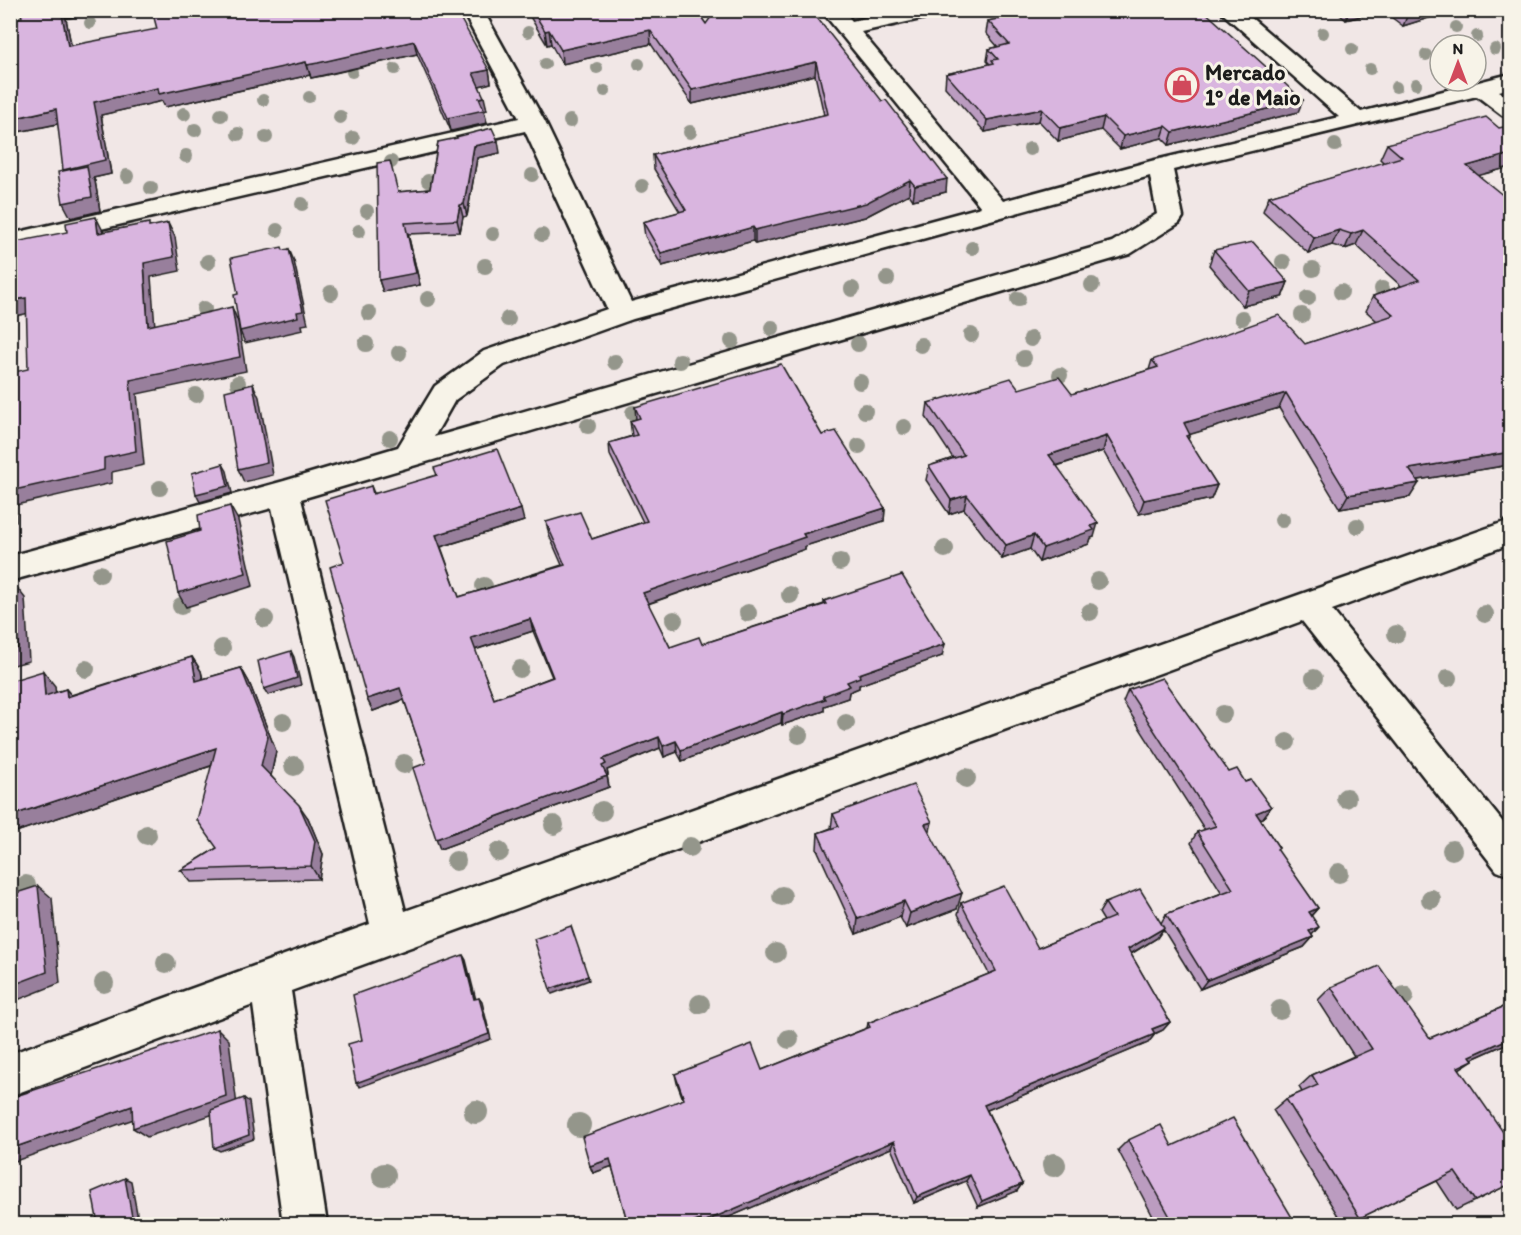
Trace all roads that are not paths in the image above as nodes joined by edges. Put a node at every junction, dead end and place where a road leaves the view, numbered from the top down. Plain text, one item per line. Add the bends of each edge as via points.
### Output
1 (67, 10) edge
2 (472, 10) edge
3 (831, 10) edge
4 (932, 10) edge
5 (1229, 10) edge
6 (10, 22) edge
7 (846, 29) junction
8 (1510, 81) edge
9 (1488, 86) edge
10 (1461, 93) edge
11 (1488, 93) edge
12 (1510, 110) edge
13 (1356, 120) junction
14 (533, 122) junction
15 (1160, 166) junction
16 (996, 209) junction
17 (10, 242) edge
18 (623, 313) junction
19 (409, 454) junction
20 (284, 493) junction
21 (1510, 532) edge
22 (10, 569) edge
23 (1308, 604) junction
24 (1510, 859) edge
25 (392, 935) junction
26 (268, 979) junction
27 (10, 1076) edge
28 (305, 1224) edge

1 - 6 street
2 - 14 street
3 - 7 street
4 - 7 street
5 - 13 street
7 - 16 street
8 - 9 street
10 - 13 street
11 - 12 street
13 - 15 street
14 - 17 street
14 - 18 street
15 - 16 street
15 - 19 street via 1170,217 1121,248
16 - 18 street
18 - 19 street via 494,358 445,393
19 - 20 street
20 - 22 street
20 - 25 street
21 - 23 street
23 - 24 street
23 - 25 street
25 - 26 street
26 - 27 street
26 - 28 street

